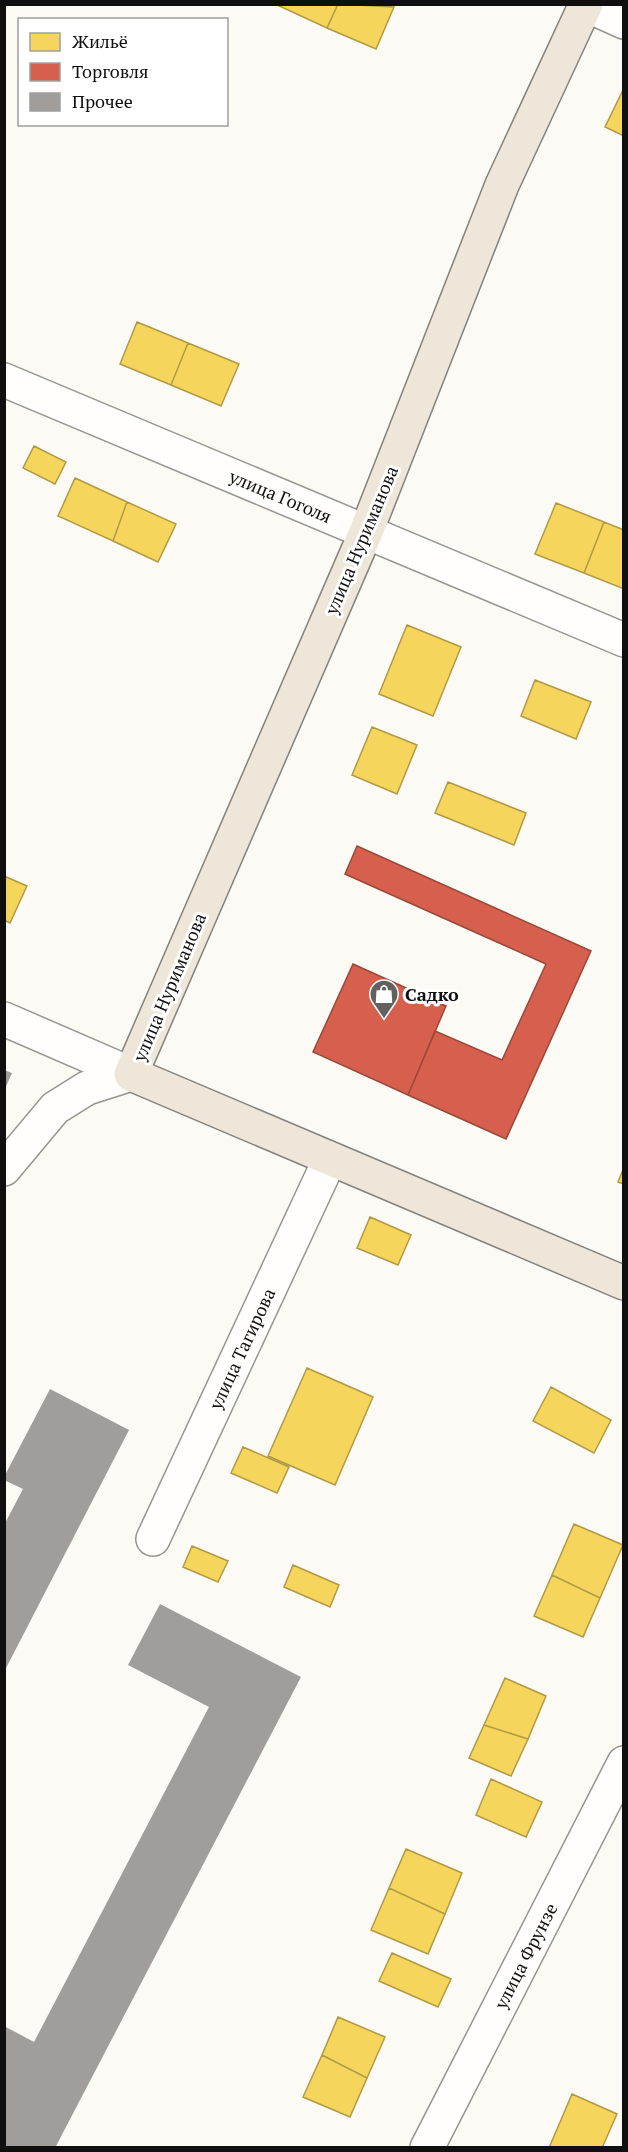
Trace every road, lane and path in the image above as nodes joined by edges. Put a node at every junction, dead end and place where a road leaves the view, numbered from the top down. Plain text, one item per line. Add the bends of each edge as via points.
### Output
1 (586, 5) edge
2 (624, 22) edge
3 (4, 380) edge
4 (366, 532) junction
5 (624, 640) edge
6 (4, 1019) edge
7 (131, 1074) junction
8 (330, 1159) junction
9 (4, 1169) edge
10 (624, 1283) edge
11 (153, 1539) dead end
12 (624, 1763) edge
13 (427, 2148) edge

1 - 2 street
1 - 4 main road, улица Нуриманова via 502,185
3 - 4 street, улица Гоголя
4 - 5 street, улица Гоголя
4 - 7 main road, улица Нуриманова
6 - 7 street, улица Нуриманова
7 - 8 main road, улица Нуриманова
7 - 9 street via 87,1088 55,1108
8 - 10 main road, улица Нуриманова
8 - 11 street, улица Тагирова
12 - 13 street, улица Фрунзе

